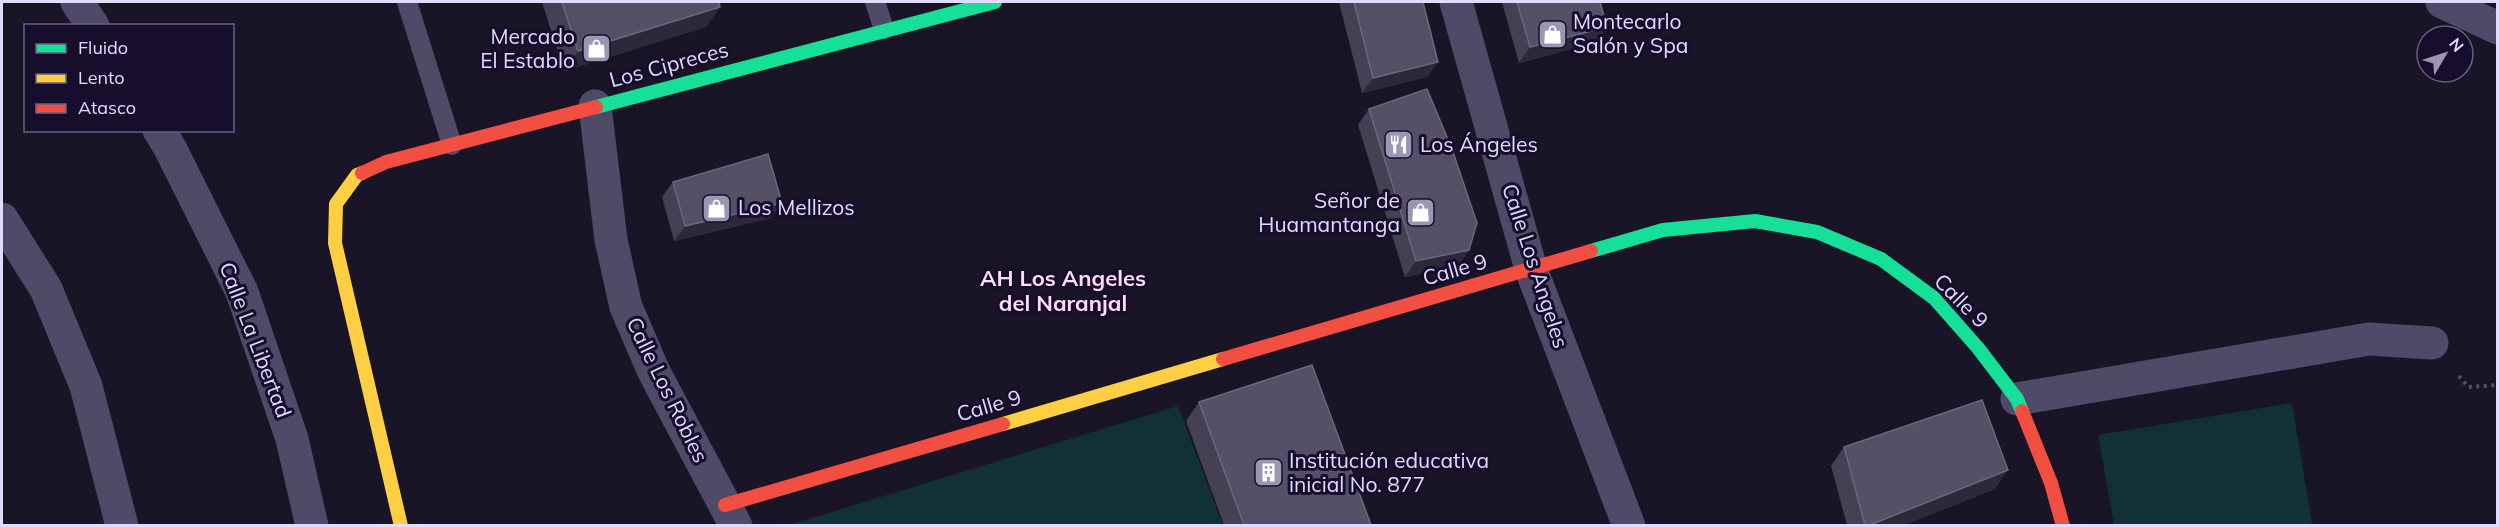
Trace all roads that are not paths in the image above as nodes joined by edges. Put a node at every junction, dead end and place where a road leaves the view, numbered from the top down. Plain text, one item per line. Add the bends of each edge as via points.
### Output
1 (77, 2) edge
2 (407, 2) edge
3 (875, 2) edge
4 (995, 2) edge
5 (1456, 2) edge
6 (2442, 2) edge
7 (92, 24) edge
8 (2498, 28) edge
9 (884, 29) junction
10 (595, 106) junction
11 (160, 132) edge
12 (452, 145) junction
13 (2, 219) edge
14 (1531, 269) junction
15 (2432, 343) dead end
16 (2017, 399) junction
17 (398, 512) edge
18 (731, 515) edge
19 (123, 525) edge
20 (312, 525) edge
21 (419, 525) edge
22 (1629, 525) edge
23 (2063, 525) edge

1 - 7 street
2 - 12 lane
3 - 9 lane
4 - 9 street, Los Cipreces
5 - 14 street, Calle Los Angeles
6 - 8 street
9 - 10 street, Los Cipreces
10 - 12 street, Los Cipreces
10 - 18 street, Calle Los Robles via 611,240 626,307 654,372
11 - 20 street, Calle La Libertad via 242,292 292,439
12 - 17 street, Los Cipreces via 386,162 357,175 336,204 334,243
13 - 19 street via 46,289 86,386
14 - 16 street, Calle 9 via 1663,230 1755,221 1817,232 1881,259 1934,298
14 - 18 street, Calle 9
14 - 22 street, Calle Los Angeles
15 - 16 street via 2369,339
16 - 23 street, Calle 9 via 2051,483
17 - 21 street

